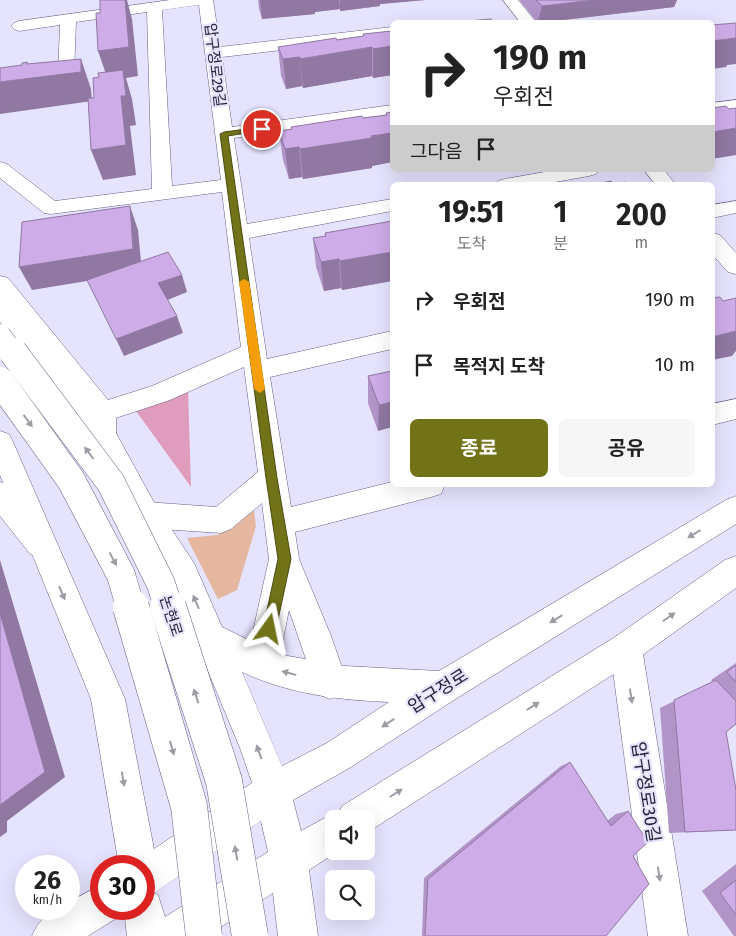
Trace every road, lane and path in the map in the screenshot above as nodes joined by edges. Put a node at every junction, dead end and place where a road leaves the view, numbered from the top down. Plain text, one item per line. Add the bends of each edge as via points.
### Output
1 (201, 0) edge
2 (206, 0) edge
3 (510, 0) edge
4 (154, 6) junction
5 (68, 19) junction
6 (526, 20) edge
7 (19, 26) dead end
8 (390, 32) edge
9 (213, 53) junction
10 (66, 76) edge
11 (736, 105) edge
12 (715, 108) edge
13 (390, 110) edge
14 (224, 134) junction
15 (0, 168) edge
16 (577, 172) edge
17 (656, 172) edge
18 (522, 182) edge
19 (664, 182) edge
20 (231, 185) junction
21 (162, 193) junction
22 (390, 205) edge
23 (736, 207) edge
24 (715, 211) edge
25 (237, 233) junction
26 (715, 243) edge
27 (736, 267) edge
28 (0, 284) edge
29 (0, 306) edge
30 (0, 335) edge
31 (390, 340) edge
32 (255, 362) junction
33 (0, 382) edge
34 (736, 409) edge
35 (715, 413) edge
36 (103, 423) junction
37 (0, 442) edge
38 (271, 478) junction
39 (422, 487) edge
40 (0, 494) edge
41 (736, 509) edge
42 (146, 515) junction
43 (278, 523) junction
44 (43, 548) junction
45 (284, 559) junction
46 (736, 570) edge
47 (211, 638) junction
48 (626, 648) junction
49 (262, 663) junction
50 (330, 682) junction
51 (442, 688) junction
52 (274, 791) junction
53 (368, 810) edge
54 (325, 838) edge
55 (136, 855) edge
56 (289, 860) junction
57 (155, 871) edge
58 (90, 912) edge
59 (145, 920) edge
60 (52, 936) edge
61 (147, 936) edge
62 (171, 936) edge
63 (204, 936) edge
64 (250, 936) edge
65 (298, 936) edge
66 (668, 936) edge

1 - 4 main road
2 - 9 main road, 압구정로29길
3 - 6 main road
4 - 5 main road
4 - 21 main road
5 - 7 main road
5 - 10 main road
8 - 9 main road
9 - 14 main road, 압구정로29길
11 - 12 main road
13 - 14 main road
14 - 20 main road, 압구정로29길
15 - 21 main road via 51,208
16 - 18 main road
17 - 19 main road
20 - 21 main road
20 - 25 main road, 압구정로29길
22 - 25 main road
23 - 24 main road
25 - 32 main road, 압구정로29길
26 - 27 main road
28 - 36 main road
29 - 36 main road
64 -> 30 main road, 논현로, bridge via 224,781 161,584 111,483
31 - 32 main road
32 - 36 main road via 161,393
32 - 38 main road, 압구정로29길
33 -> 63 main road, bridge via 71,480 121,575 188,806
34 - 35 main road
36 - 42 main road, 논현로
37 - 44 main road
38 - 42 main road via 221,520
38 - 43 main road, 압구정로29길
39 - 43 main road
40 - 44 main road
41 -> 51 main road, 압구정로
47 -> 42 main road, 논현로 via 183,573
43 - 45 main road, 압구정로29길
44 -> 55 main road via 108,699
45 - 49 main road, 압구정로29길
45 - 50 main road
48 -> 46 main road
47 - 49 main road
52 -> 47 main road, 논현로
53 -> 48 main road
48 -> 66 main road, 압구정로30길
50 -> 49 main road via 288,673
50 - 51 main road
51 -> 52 main road, 압구정로 via 339,755
52 - 56 main road, 논현로
52 - 57 main road, 압구정로
54 - 56 main road
56 - 62 main road
56 - 65 main road, 논현로
58 - 60 main road
59 - 61 main road

